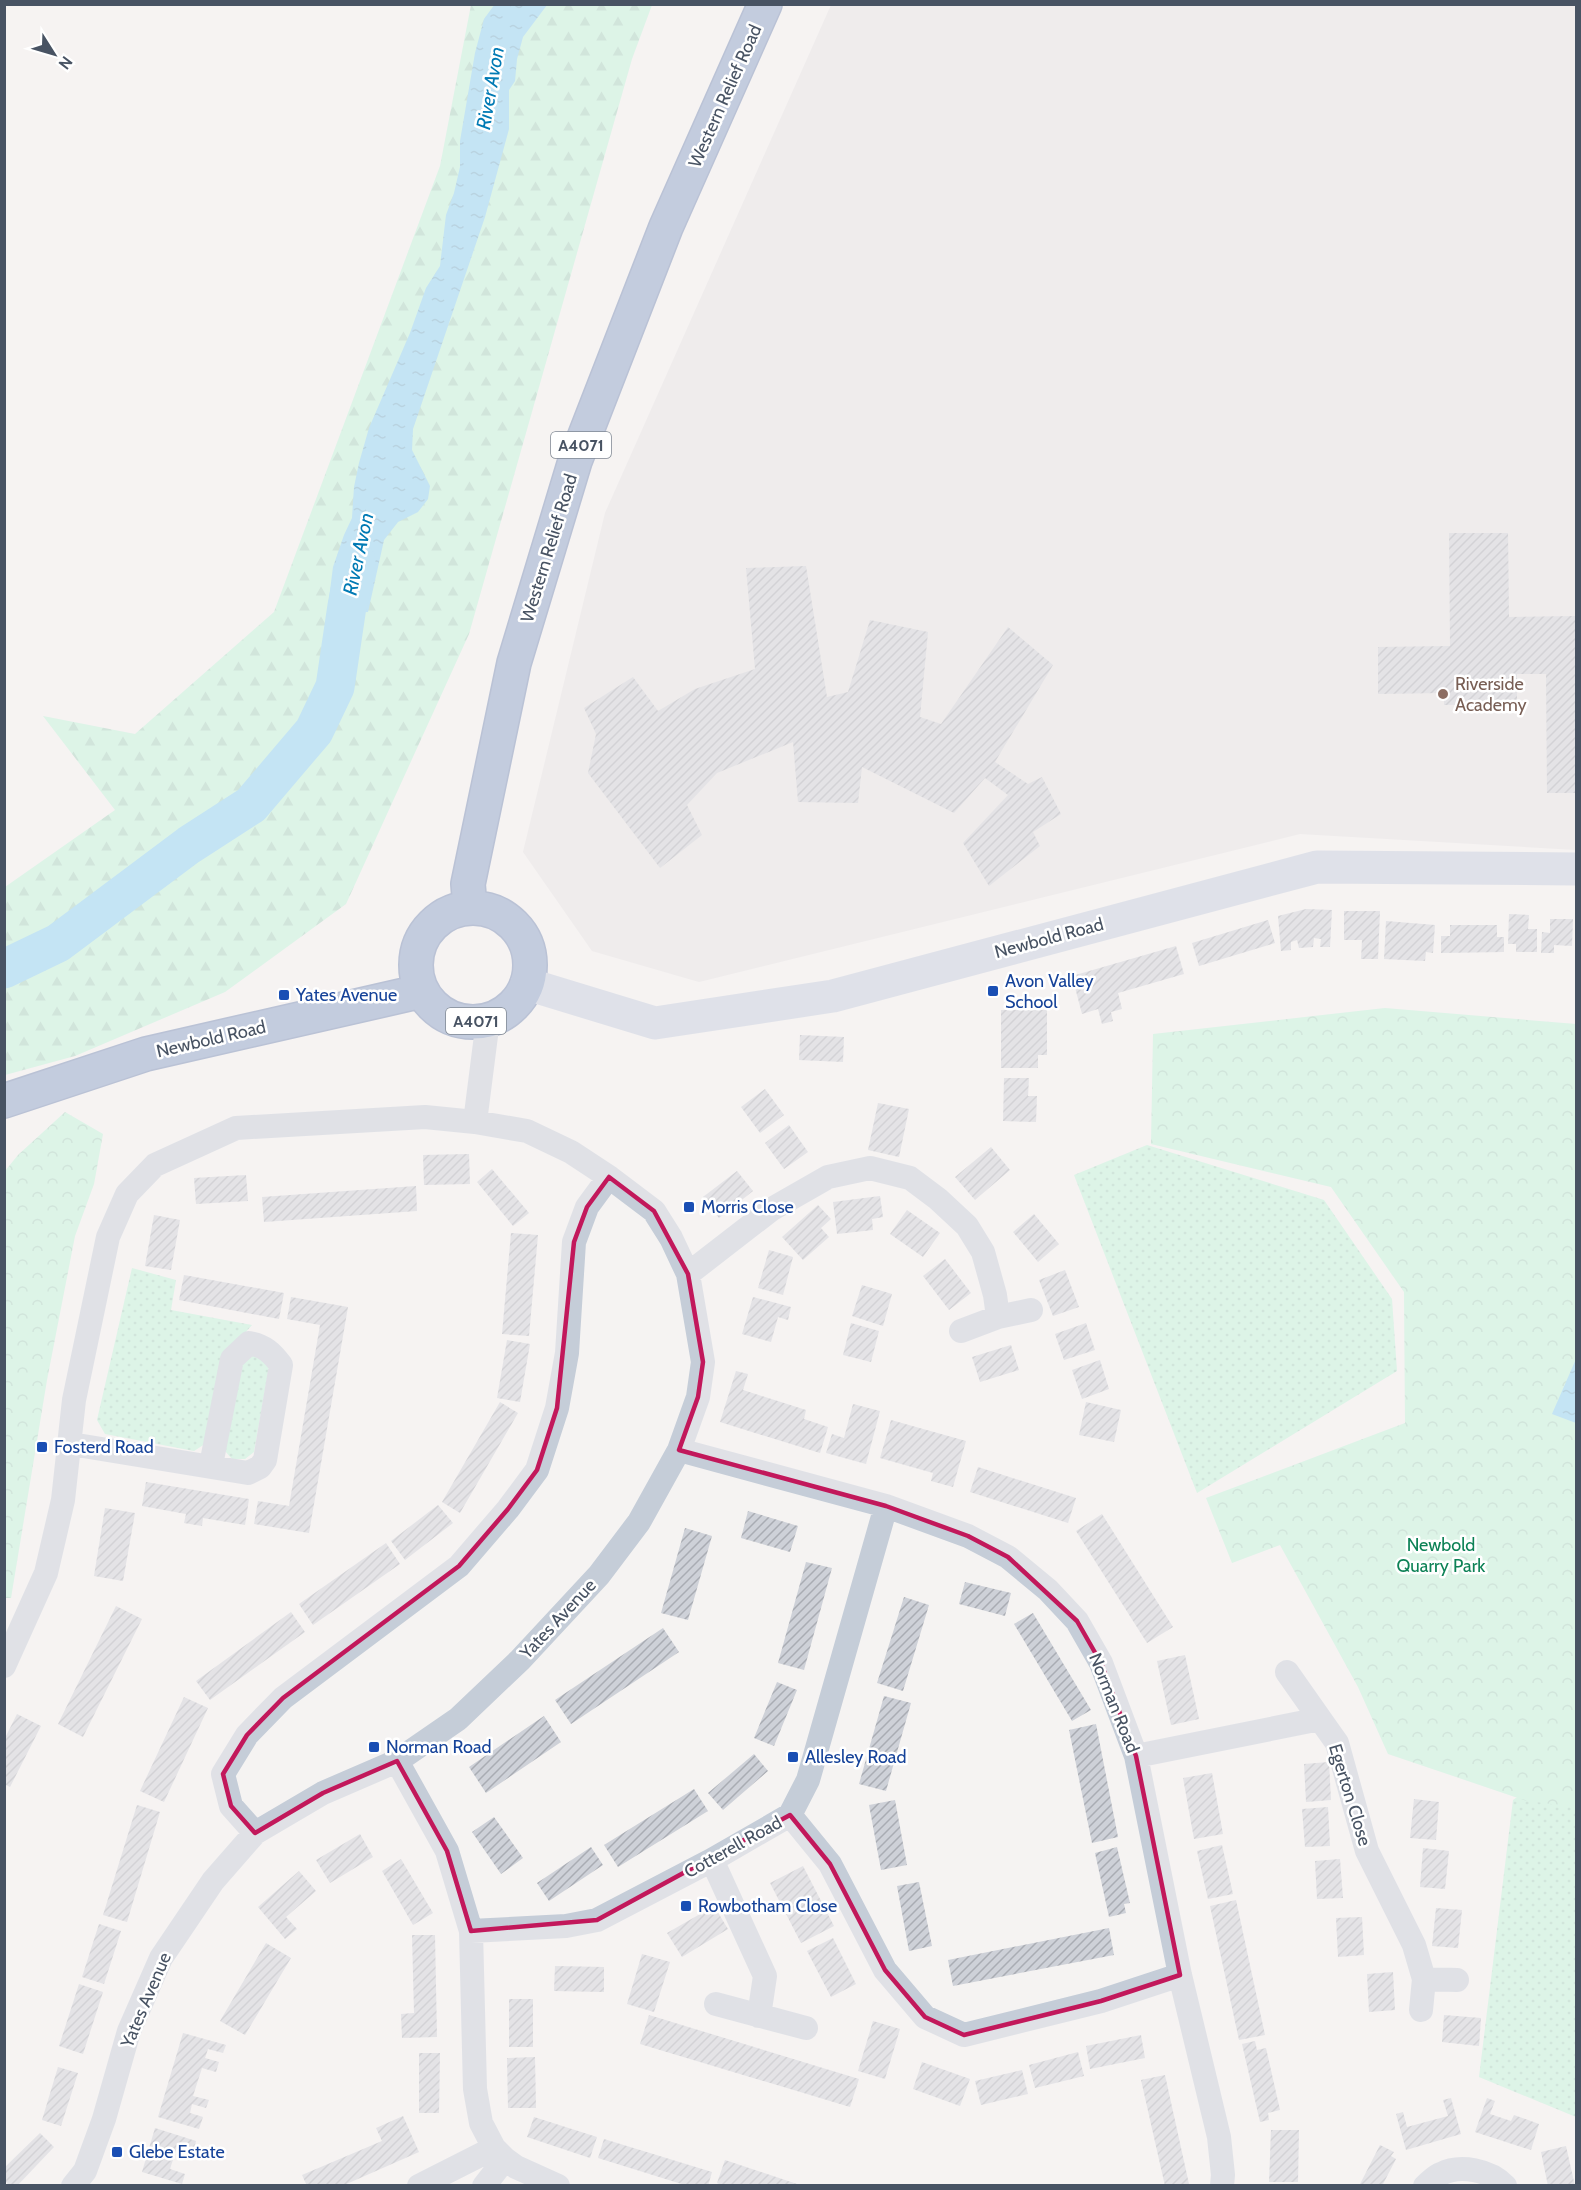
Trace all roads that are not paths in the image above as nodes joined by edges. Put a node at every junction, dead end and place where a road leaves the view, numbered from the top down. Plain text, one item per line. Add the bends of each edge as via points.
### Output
1 (765, 4) edge
2 (1576, 869) edge
3 (470, 908) junction
4 (526, 984) junction
5 (422, 991) junction
6 (488, 1020) junction
7 (4, 1101) edge
8 (475, 1122) junction
9 (609, 1177) junction
10 (688, 1274) junction
11 (1031, 1310) dead end
12 (998, 1317) junction
13 (961, 1331) dead end
14 (71, 1444) junction
15 (679, 1450) junction
16 (212, 1465) junction
17 (886, 1506) junction
18 (4, 1666) edge
19 (1287, 1672) dead end
20 (1320, 1719) junction
21 (1136, 1756) junction
22 (397, 1761) junction
23 (790, 1815) junction
24 (255, 1833) junction
25 (712, 1860) junction
26 (471, 1931) junction
27 (1180, 1975) junction
28 (1424, 1979) junction
29 (1457, 1980) dead end
30 (716, 2004) dead end
31 (1421, 2010) dead end
32 (759, 2016) junction
33 (806, 2028) dead end
34 (499, 2153) junction
35 (73, 2186) edge
36 (419, 2186) edge
37 (484, 2186) edge
38 (558, 2186) edge
39 (1222, 2186) edge
40 (1425, 2186) edge
41 (1504, 2186) edge

1 - 3 highway, Western Relief Road / A4071 via 666,227 574,462 514,663 468,884
2 - 4 main road, Newbold Road via 1317,867 833,996 655,1023
3 - 4 highway via 489,910 506,918 519,931 530,966
3 - 5 highway via 435,922 423,936 417,954
4 - 6 highway, A4071 via 518,1000
5 - 6 highway, A4071 via 434,1007 450,1017 469,1022
5 - 7 highway, Newbold Road via 146,1054
6 - 8 street
8 - 9 street, Yates Avenue via 527,1131 571,1152
8 - 14 street, Yates Avenue via 425,1117 236,1128 155,1165 127,1194 108,1237 74,1400
9 - 10 street, Yates Avenue via 654,1211
9 - 24 street via 587,1207 574,1242 567,1353 558,1408 537,1470 459,1566 283,1698 247,1735 224,1774 231,1806
10 - 12 street via 772,1209 828,1178 870,1168 910,1178 967,1226 983,1252
10 - 15 street, Yates Avenue via 703,1362 698,1397
11 - 12 street
12 - 13 street
14 - 16 street
14 - 18 street via 46,1573
15 - 17 street, Norman Road
15 - 22 street, Yates Avenue via 639,1522 599,1575 520,1660 458,1719
16 - 16 street via 248,1473 265,1460 280,1365 271,1351 258,1344 249,1343 232,1359
17 - 21 street, Norman Road via 968,1536 1008,1557 1048,1590 1077,1621 1101,1662
17 - 23 street, Cotterell Road via 808,1780
19 - 20 street, Egerton Close
20 - 21 street
20 - 28 street, Egerton Close via 1337,1743 1367,1851 1414,1945
21 - 27 street, Norman Road
22 - 24 street, Yates Avenue via 323,1793
22 - 26 street via 447,1851
23 - 25 street, Cotterell Road
23 - 27 street via 830,1864 885,1970 925,2017 964,2035 1101,2001
24 - 35 street, Yates Avenue via 213,1881 160,1958 129,2031 85,2171
25 - 26 street, Cotterell Road via 597,1920 566,1926
25 - 32 street via 765,1976
26 - 34 street via 475,2089 481,2123
27 - 39 street, Norman Road via 1219,2137
28 - 29 street
28 - 31 street, Egerton Close
30 - 32 street
32 - 33 street
34 - 36 street
34 - 37 street
34 - 38 street via 516,2167
40 - 41 street via 1441,2174 1455,2170 1486,2173

